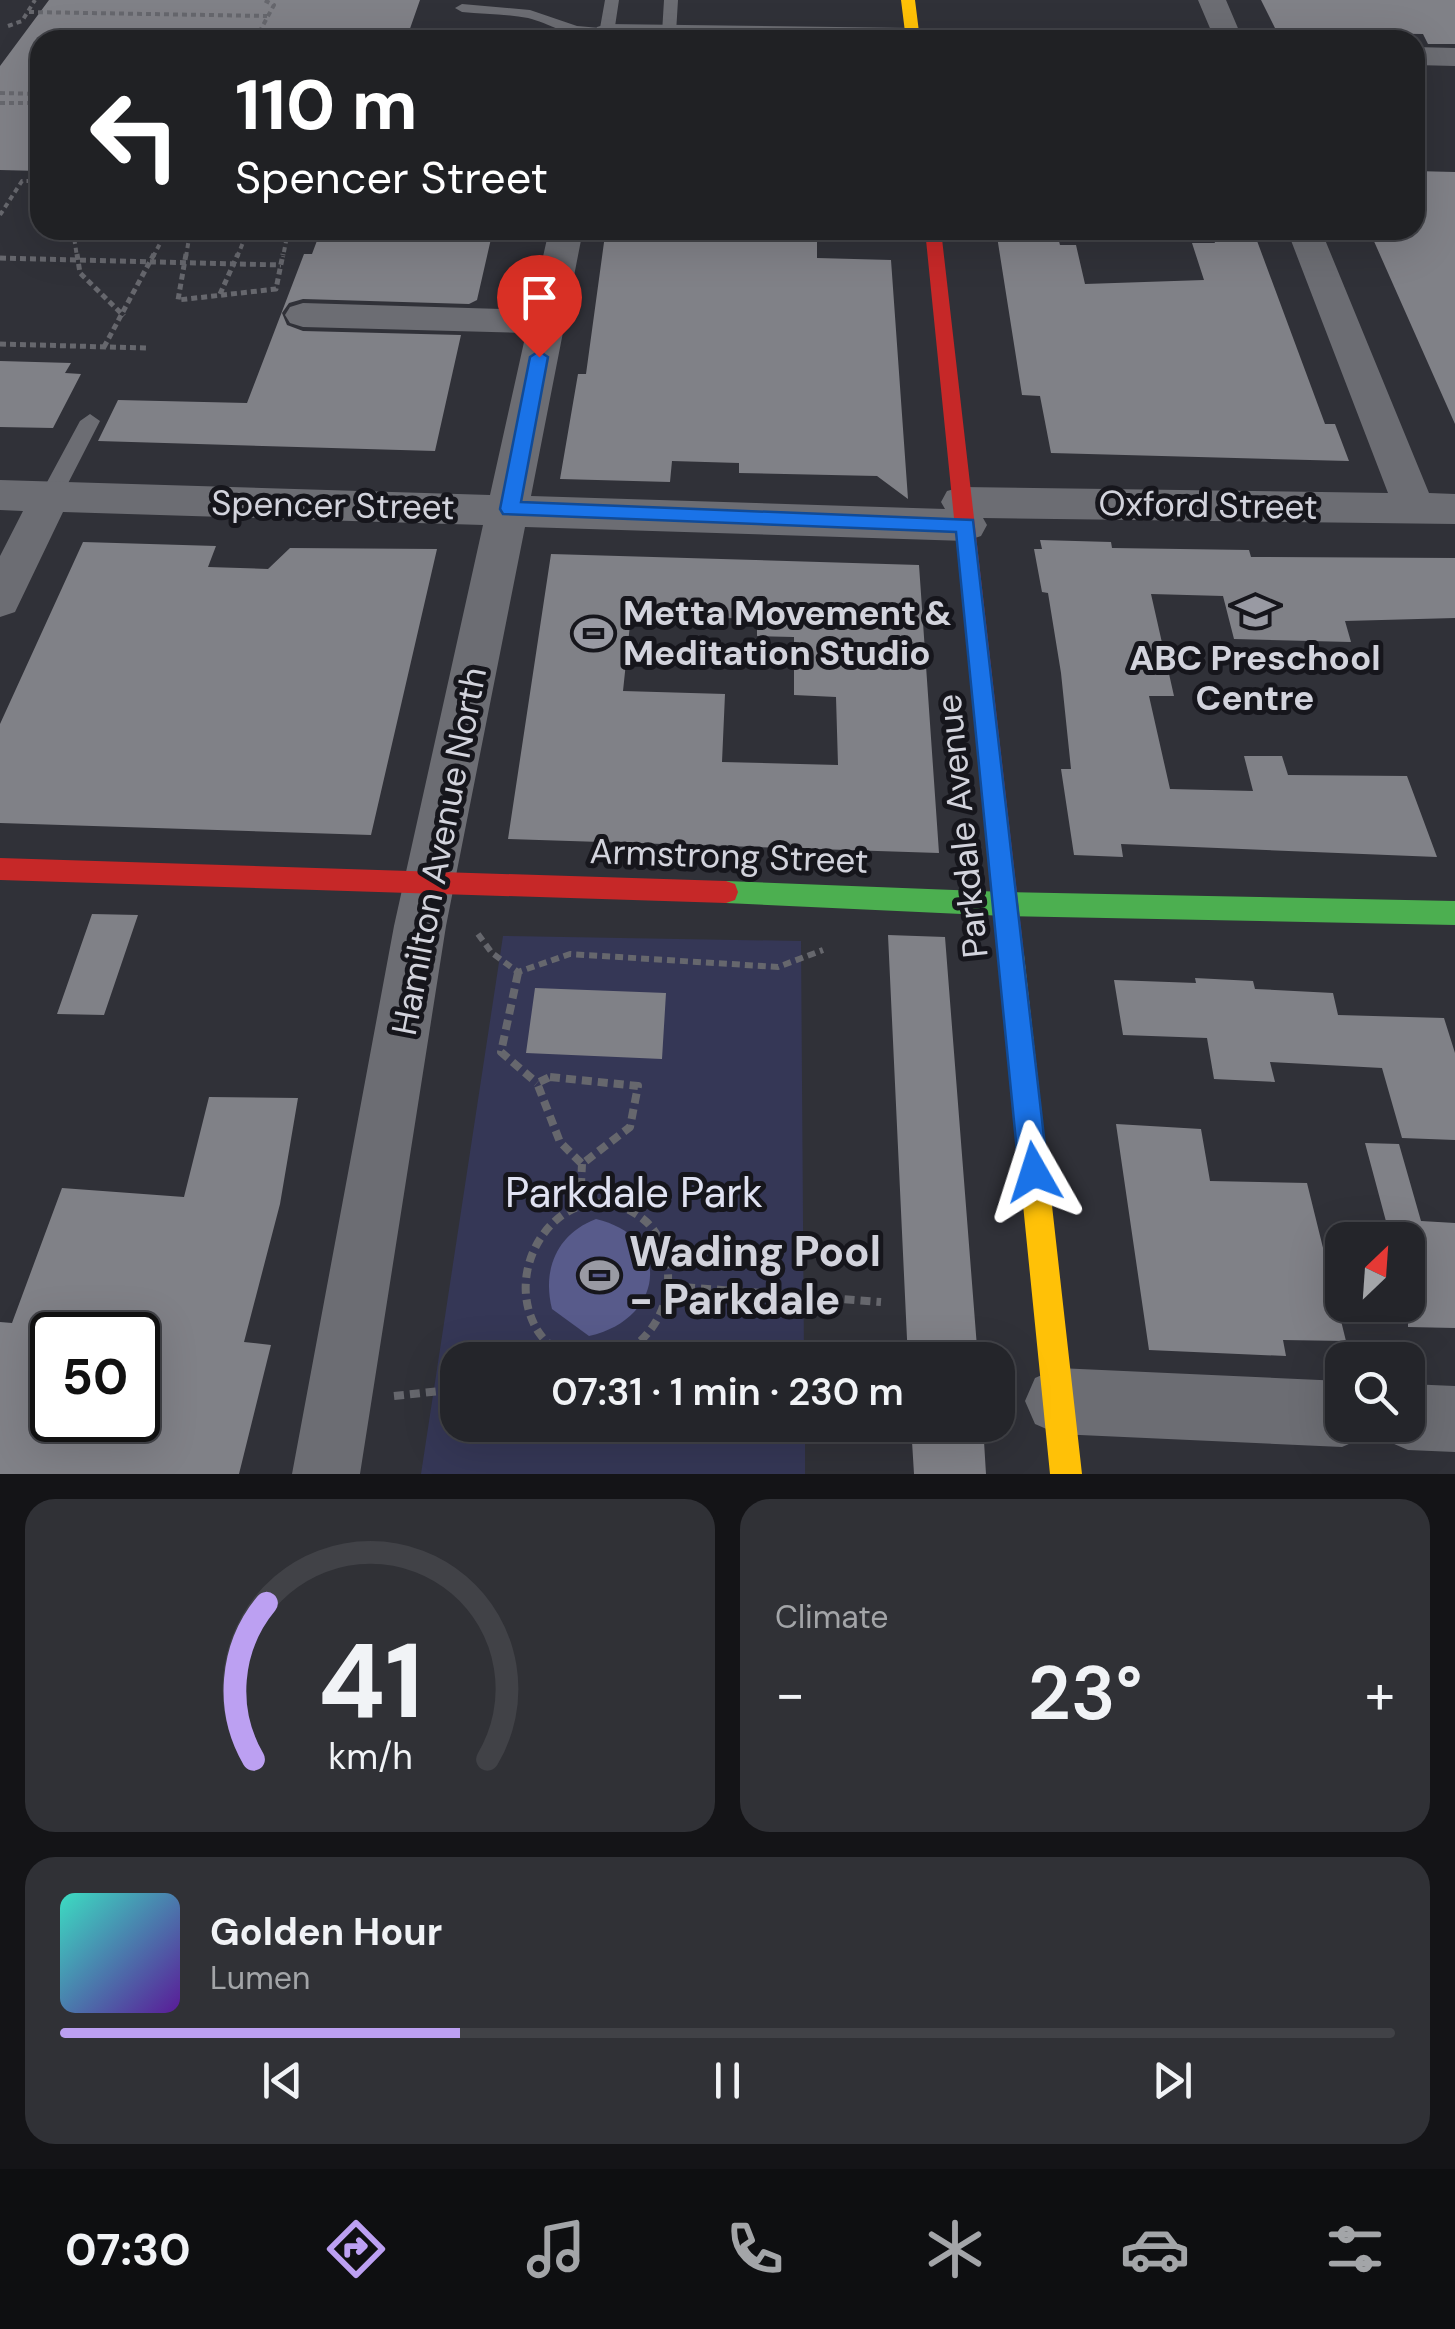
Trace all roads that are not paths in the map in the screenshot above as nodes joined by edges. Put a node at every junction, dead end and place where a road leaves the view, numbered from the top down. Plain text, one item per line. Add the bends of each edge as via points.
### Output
1 (612, 0) edge
2 (671, 0) edge
3 (908, 0) edge
4 (1212, 0) edge
5 (462, 8) dead end
6 (574, 30) edge
7 (607, 30) edge
8 (669, 30) edge
9 (911, 30) edge
10 (1225, 30) edge
11 (1425, 56) edge
12 (1455, 57) edge
13 (564, 240) edge
14 (934, 240) edge
15 (1308, 240) edge
16 (302, 315) dead end
17 (546, 322) junction
18 (90, 421) dead end
19 (0, 495) edge
20 (50, 498) junction
21 (1414, 507) junction
22 (510, 509) junction
23 (1455, 509) edge
24 (964, 514) junction
25 (0, 600) edge
26 (0, 869) edge
27 (432, 882) junction
28 (1004, 904) junction
29 (1455, 913) edge
30 (1058, 1401) junction
31 (1325, 1413) edge
32 (1425, 1418) edge
33 (1455, 1419) edge
34 (326, 1474) edge
35 (1066, 1474) edge

1 - 7 lane
2 - 8 lane
3 - 9 main road
4 - 10 street
5 - 6 lane via 530,14
11 - 12 street
13 - 17 street, Hamilton Avenue North
14 - 24 main road, Parkdale Avenue
15 - 21 street
16 - 17 street
17 - 22 street, Hamilton Avenue North
18 - 20 lane
19 - 20 street, Spencer Street
20 - 22 street, Spencer Street
20 - 25 street
21 - 23 street, Oxford Street
21 - 24 street, Oxford Street
22 - 24 street, Spencer Street
22 - 27 street, Hamilton Avenue North
24 - 28 main road, Parkdale Avenue
26 - 27 main road, Armstrong Street
27 - 28 main road, Armstrong Street
27 - 34 street, Hamilton Avenue North
28 - 29 main road, Armstrong Street
28 - 30 main road, Parkdale Avenue
30 - 31 street
30 - 35 main road, Parkdale Avenue
32 - 33 street

